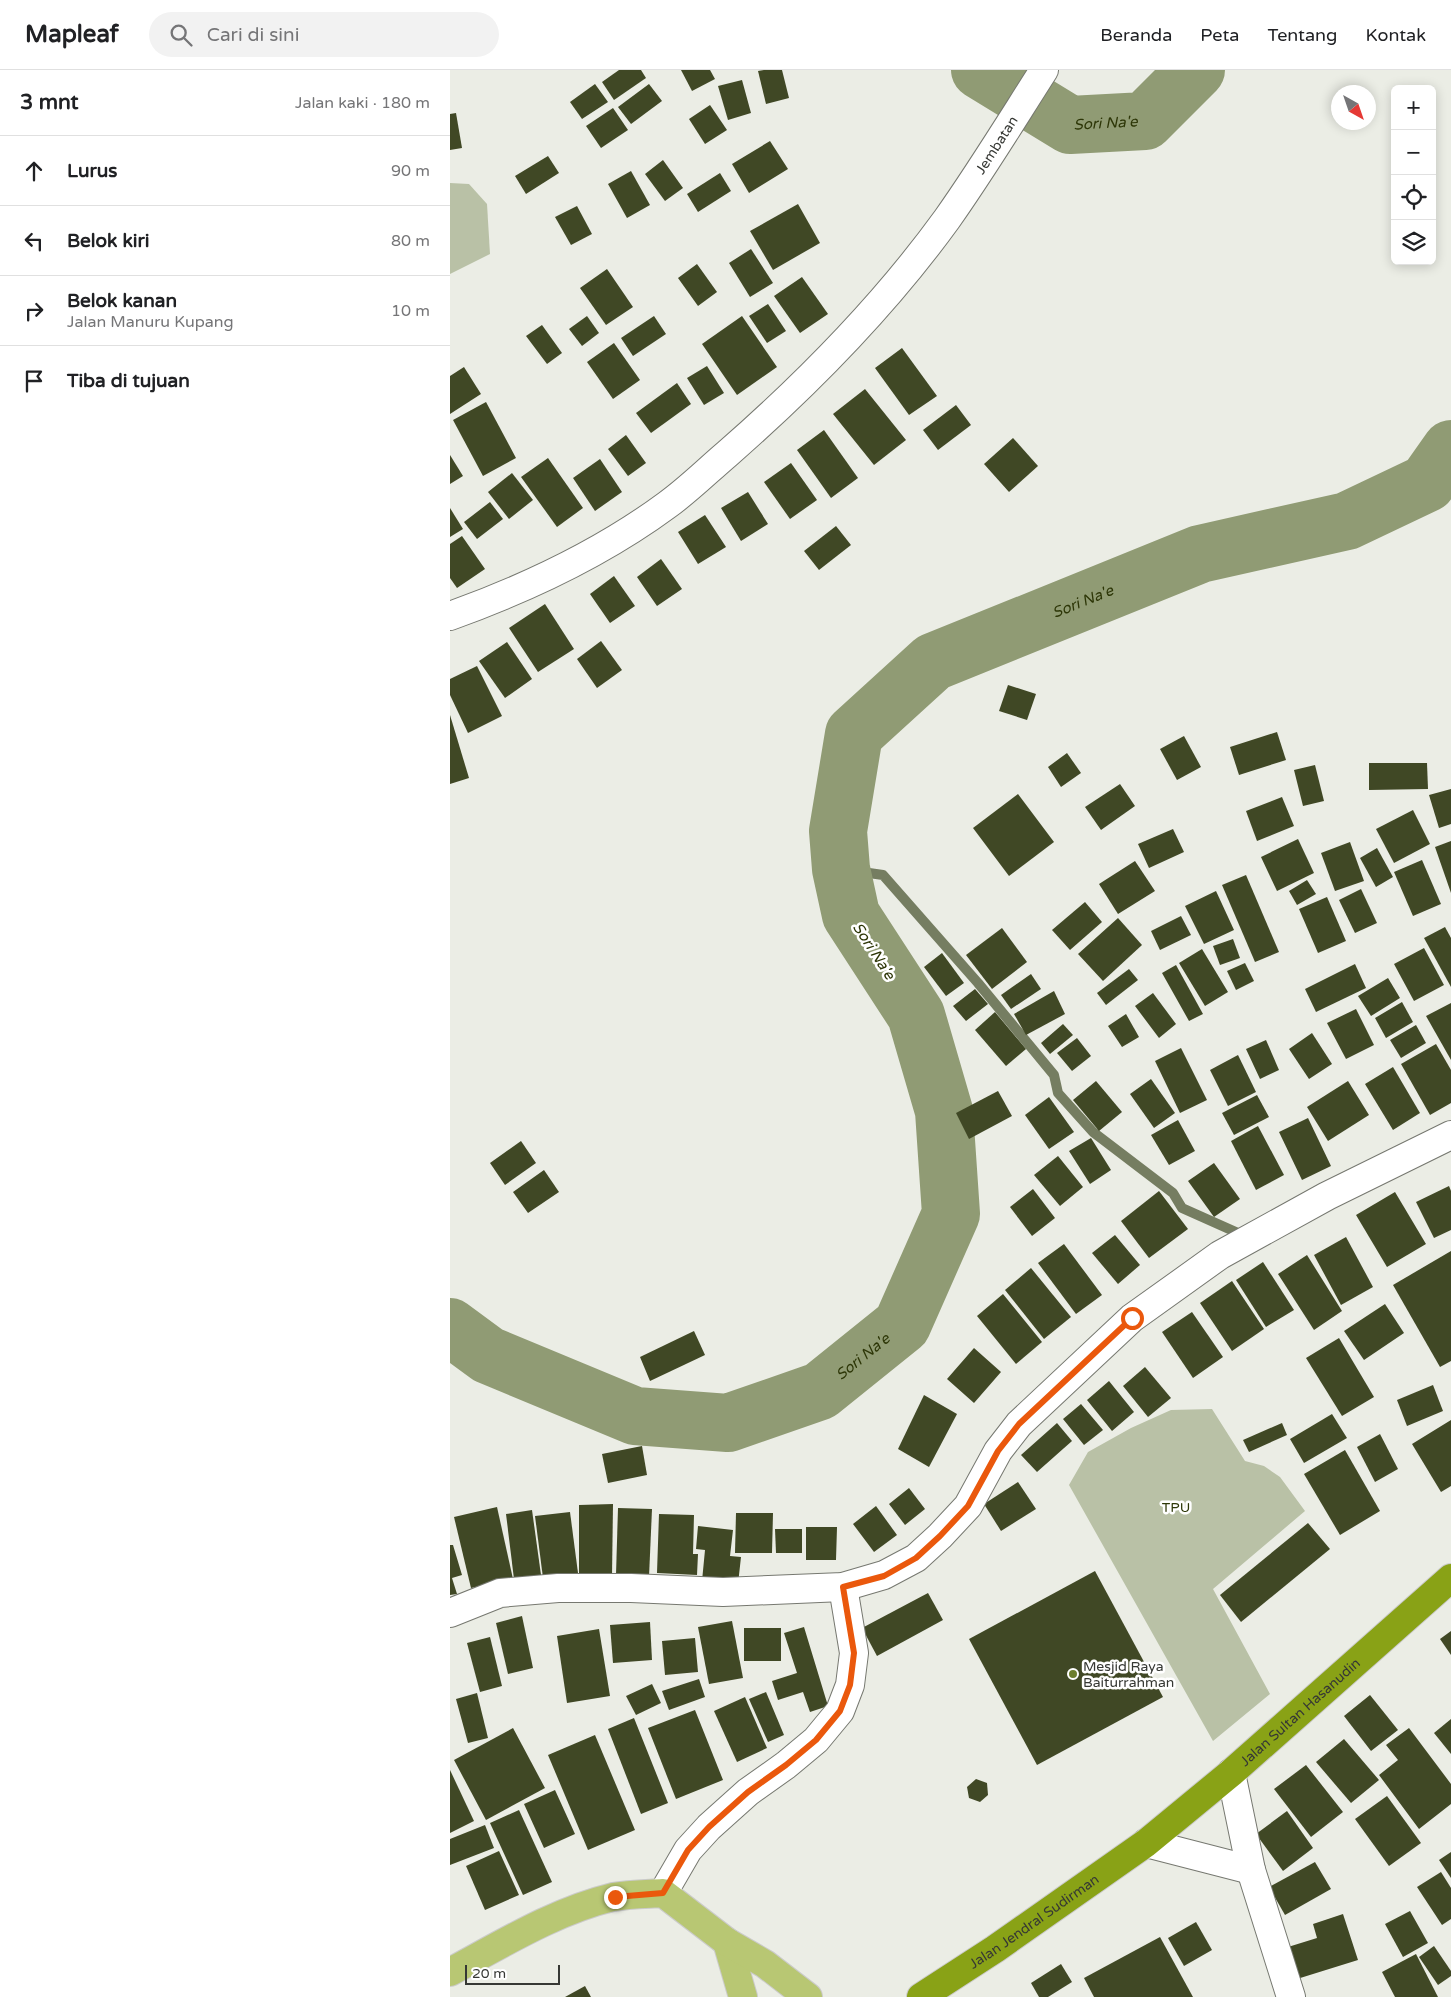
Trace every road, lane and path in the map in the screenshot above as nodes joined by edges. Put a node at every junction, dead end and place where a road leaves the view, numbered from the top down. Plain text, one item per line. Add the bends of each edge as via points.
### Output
1 (1044, 70) edge
2 (450, 616) edge
3 (1451, 1135) edge
4 (1451, 1578) edge
5 (843, 1587) junction
6 (450, 1613) edge
7 (1231, 1773) junction
8 (1146, 1843) junction
9 (1251, 1870) junction
10 (663, 1893) junction
11 (727, 1942) junction
12 (450, 1972) edge
13 (743, 1997) edge
14 (808, 1997) edge
15 (921, 1997) edge
16 (1291, 1997) edge

1 - 2 street, Jembatan via 947,219 878,306 777,410 668,505 628,531 558,570
3 - 5 street via 1327,1196 1220,1256 1132,1318 1019,1424 998,1451 968,1506 940,1536 916,1558 884,1576
4 - 7 highway, Jalan Sultan Hasanudin
5 - 6 street via 723,1592 558,1588 500,1593
5 - 10 street via 854,1653 850,1685 840,1711 816,1740 748,1792 709,1827 688,1850
7 - 8 highway, Jalan Sultan Hasanudin
7 - 9 street
8 - 9 street
8 - 15 highway, Jalan Jendral Sudirman
9 - 16 street
10 - 11 main road
10 - 12 main road via 615,1897 576,1908
11 - 13 main road
11 - 14 main road via 765,1964

